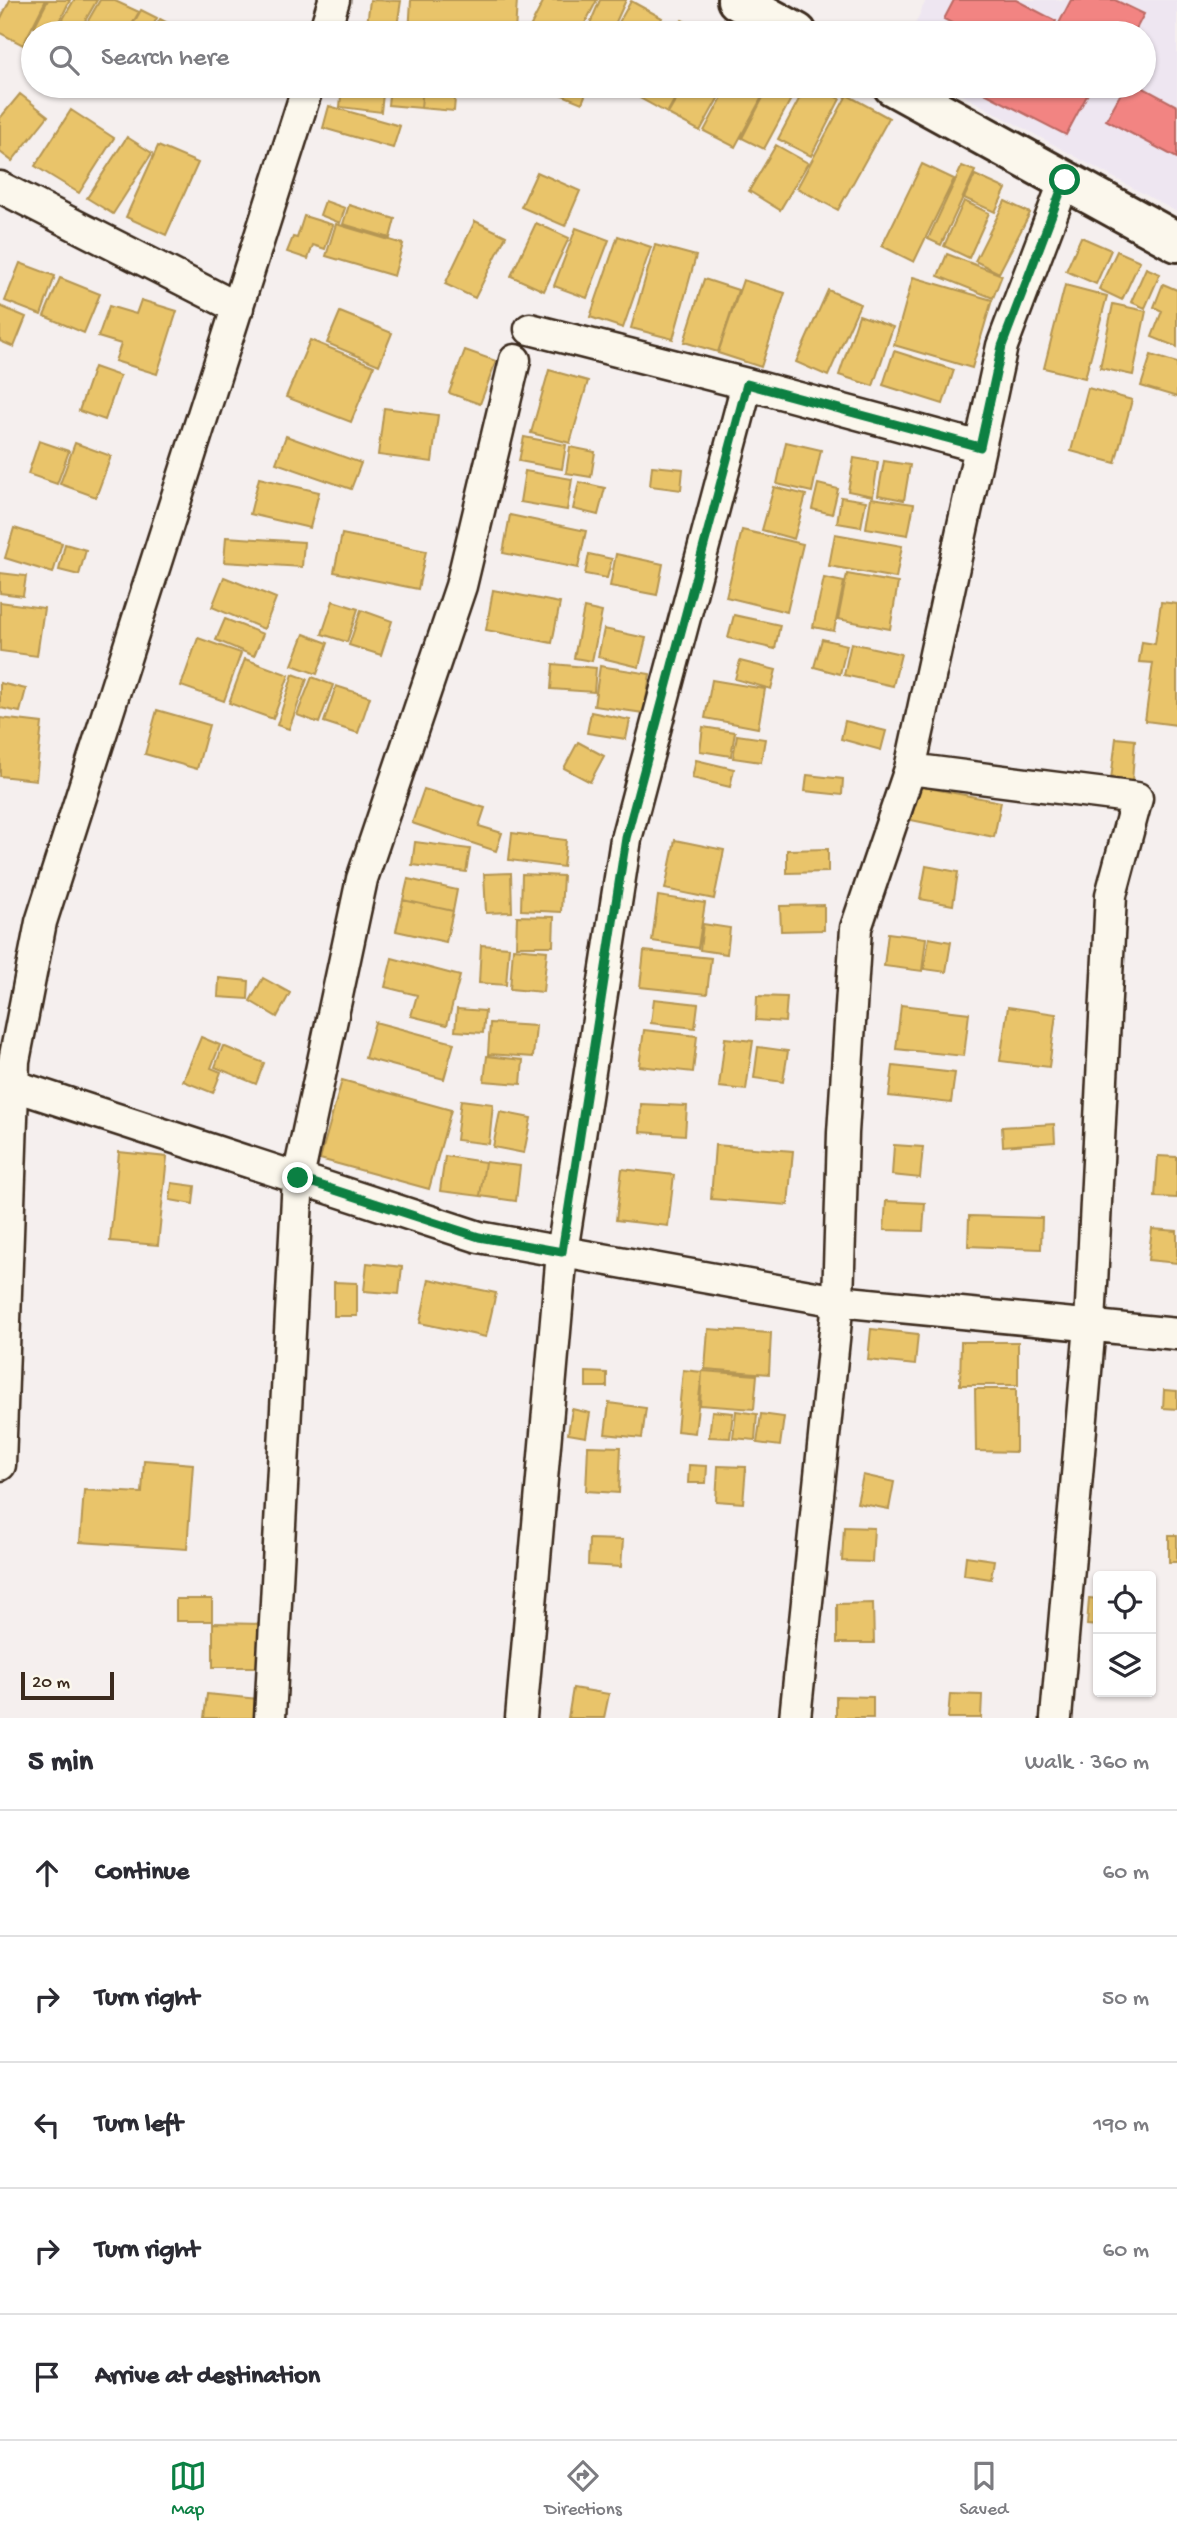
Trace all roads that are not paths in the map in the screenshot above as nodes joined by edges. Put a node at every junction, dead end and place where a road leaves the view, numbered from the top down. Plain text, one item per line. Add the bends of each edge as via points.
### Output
1 (334, 0) edge
2 (737, 0) edge
3 (328, 21) edge
4 (775, 21) edge
5 (304, 98) edge
6 (915, 98) edge
7 (1065, 180) junction
8 (0, 187) edge
9 (1177, 242) edge
10 (238, 308) junction
11 (530, 328) dead end
12 (515, 360) dead end
13 (747, 384) junction
14 (980, 447) junction
15 (910, 769) junction
16 (6, 1082) edge
17 (298, 1178) junction
18 (562, 1252) junction
19 (838, 1301) junction
20 (1090, 1325) junction
21 (1177, 1334) edge
22 (0, 1465) edge
23 (270, 1718) edge
24 (521, 1718) edge
25 (795, 1718) edge
26 (1056, 1718) edge

1 - 3 street
2 - 4 street
5 - 10 street
6 - 7 street
7 - 9 street
7 - 14 street via 1002,346
8 - 10 street
10 - 16 street via 41,922
11 - 13 street
12 - 17 street via 461,586 362,879
13 - 14 street
13 - 18 street via 626,838
14 - 15 street
15 - 19 street via 856,928
15 - 20 street via 1137,798 1111,895
16 - 17 street
16 - 22 street
17 - 18 street via 479,1237
17 - 23 street
18 - 19 street
18 - 24 street
19 - 20 street
19 - 25 street
20 - 21 street
20 - 26 street

